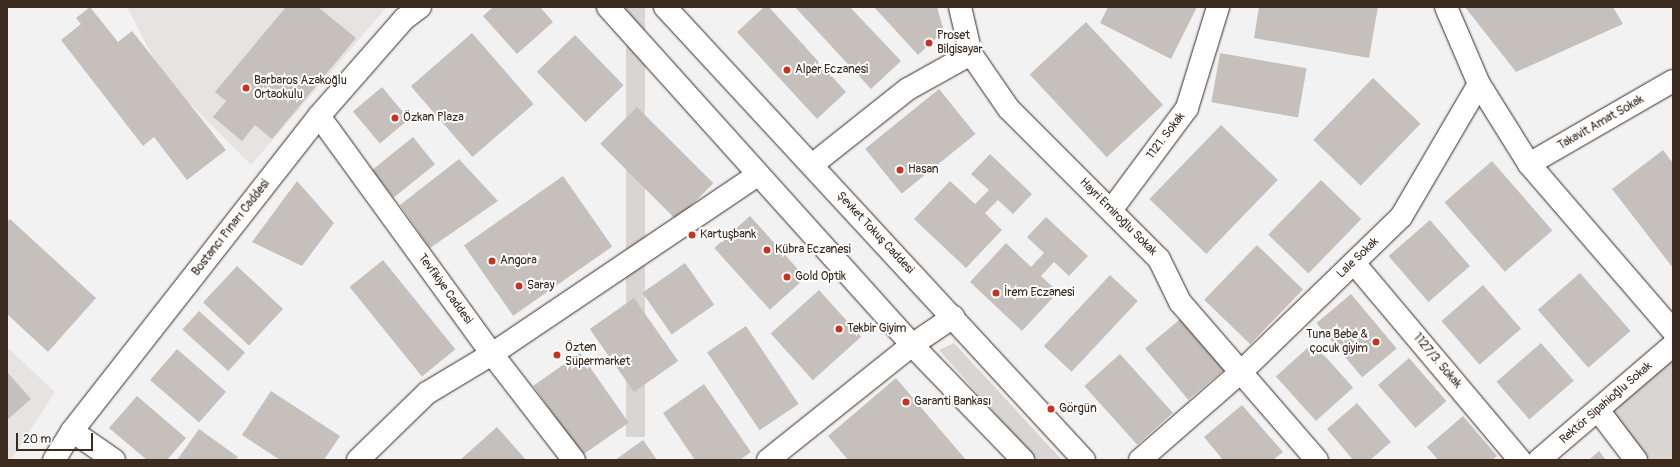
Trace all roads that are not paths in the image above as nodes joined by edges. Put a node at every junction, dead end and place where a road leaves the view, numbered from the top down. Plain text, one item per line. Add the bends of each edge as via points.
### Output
1 (420, 7) edge
2 (608, 7) edge
3 (665, 7) edge
4 (960, 7) edge
5 (1218, 7) edge
6 (1446, 7) edge
7 (971, 54) junction
8 (1673, 81) edge
9 (1479, 84) junction
10 (319, 116) junction
11 (1529, 164) junction
12 (812, 165) junction
13 (757, 175) junction
14 (1112, 210) junction
15 (1354, 263) junction
16 (953, 317) junction
17 (1673, 331) edge
18 (912, 345) junction
19 (1673, 345) edge
20 (492, 354) junction
21 (1242, 371) junction
22 (1598, 410) junction
23 (72, 431) junction
24 (54, 460) edge
25 (114, 460) edge
26 (358, 460) edge
27 (574, 460) edge
28 (768, 460) edge
29 (1023, 460) edge
30 (1084, 460) edge
31 (1140, 460) edge
32 (1317, 460) edge
33 (1520, 460) edge
34 (1540, 460) edge
35 (1636, 460) edge

1 - 10 street, Bostancı Pınarı Caddesi via 404,19
2 - 13 street
3 - 12 street, Şevket Tokuş Caddesi
4 - 7 street, Hayri Emiroğlu Sokak
5 - 14 street, 1121. Sokak via 1187,108
6 - 9 street
7 - 12 street via 908,89
7 - 14 street, Hayri Emiroğlu Sokak via 1009,109
8 - 11 street, Takavit Amat Sokak
9 - 11 street
9 - 15 street, Lale Sokak via 1401,217
10 - 20 street, Tevfikiye Caddesi
10 - 23 street, Bostancı Pınarı Caddesi
11 - 17 street
12 - 16 street, Şevket Tokuş Caddesi
13 - 18 street
13 - 20 street
14 - 21 street, Hayri Emiroğlu Sokak via 1159,259 1180,302
15 - 21 street, Lale Sokak
15 - 33 street, 1127/3. Sokak
16 - 18 street
16 - 30 street, Şevket Tokuş Caddesi
18 - 28 street
18 - 29 street
19 - 22 street, Rektör Sipahioğlu Sokak
20 - 26 street via 427,393
20 - 27 street, Tevfikiye Caddesi
21 - 31 street, Lale Sokak
21 - 32 street, Hayri Emiroğlu Sokak
22 - 34 street, Rektör Sipahioğlu Sokak
22 - 35 street
23 - 24 street, Bostancı Pınarı Caddesi
23 - 25 street

